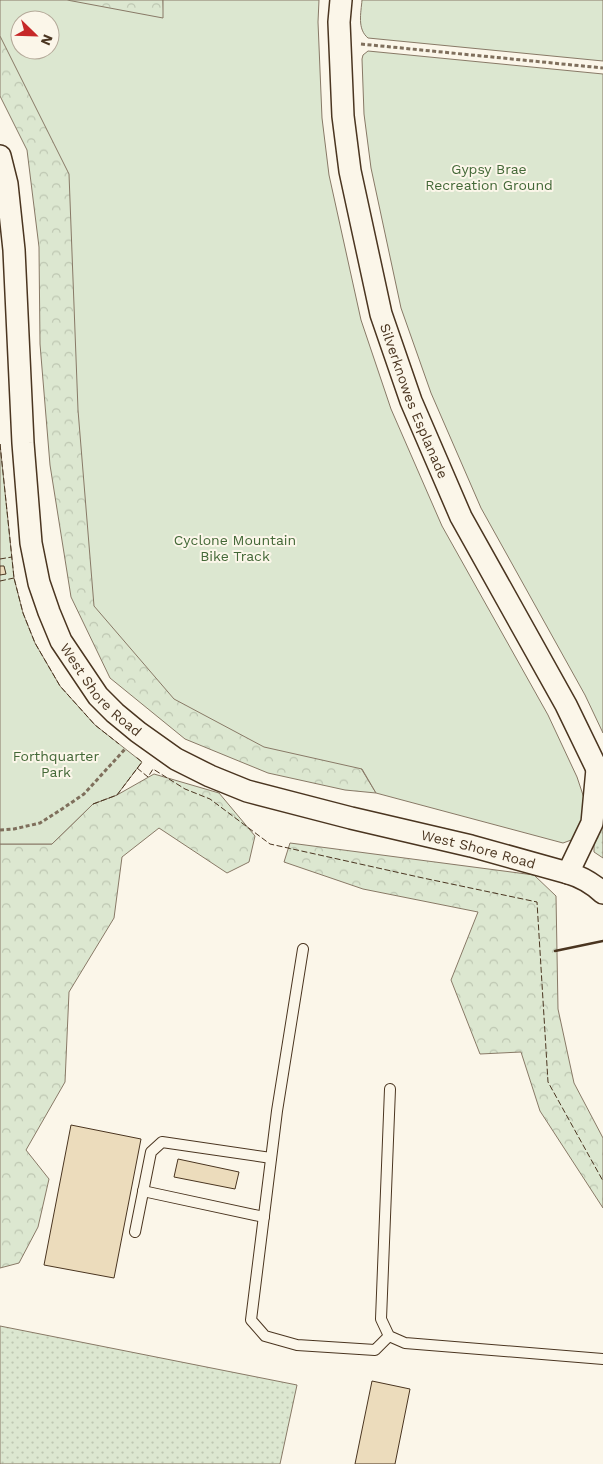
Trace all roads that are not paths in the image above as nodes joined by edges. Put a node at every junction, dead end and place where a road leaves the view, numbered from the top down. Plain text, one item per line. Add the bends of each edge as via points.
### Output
1 (341, 0) edge
2 (0, 156) edge
3 (600, 773) edge
4 (568, 873) junction
5 (603, 893) edge
6 (303, 949) dead end
7 (390, 1089) dead end
8 (271, 1158) junction
9 (143, 1191) junction
10 (264, 1217) junction
11 (135, 1232) dead end
12 (389, 1336) junction
13 (603, 1359) edge

1 - 3 street, Silverknowes Esplanade via 343,116 350,172 381,314 411,401 461,517 566,705
2 - 4 street, West Shore Road via 7,184 14,250 31,543 39,582 61,641 98,696 138,732 176,759 247,791
3 - 4 street, Silverknowes Esplanade via 592,822
4 - 5 street, West Shore Road via 582,877
6 - 8 lane
7 - 12 lane via 381,1319
8 - 9 lane via 162,1142 151,1152
8 - 10 lane
9 - 10 lane
9 - 11 lane
10 - 12 lane via 252,1320 265,1336 297,1345 374,1350
12 - 13 lane via 406,1343

